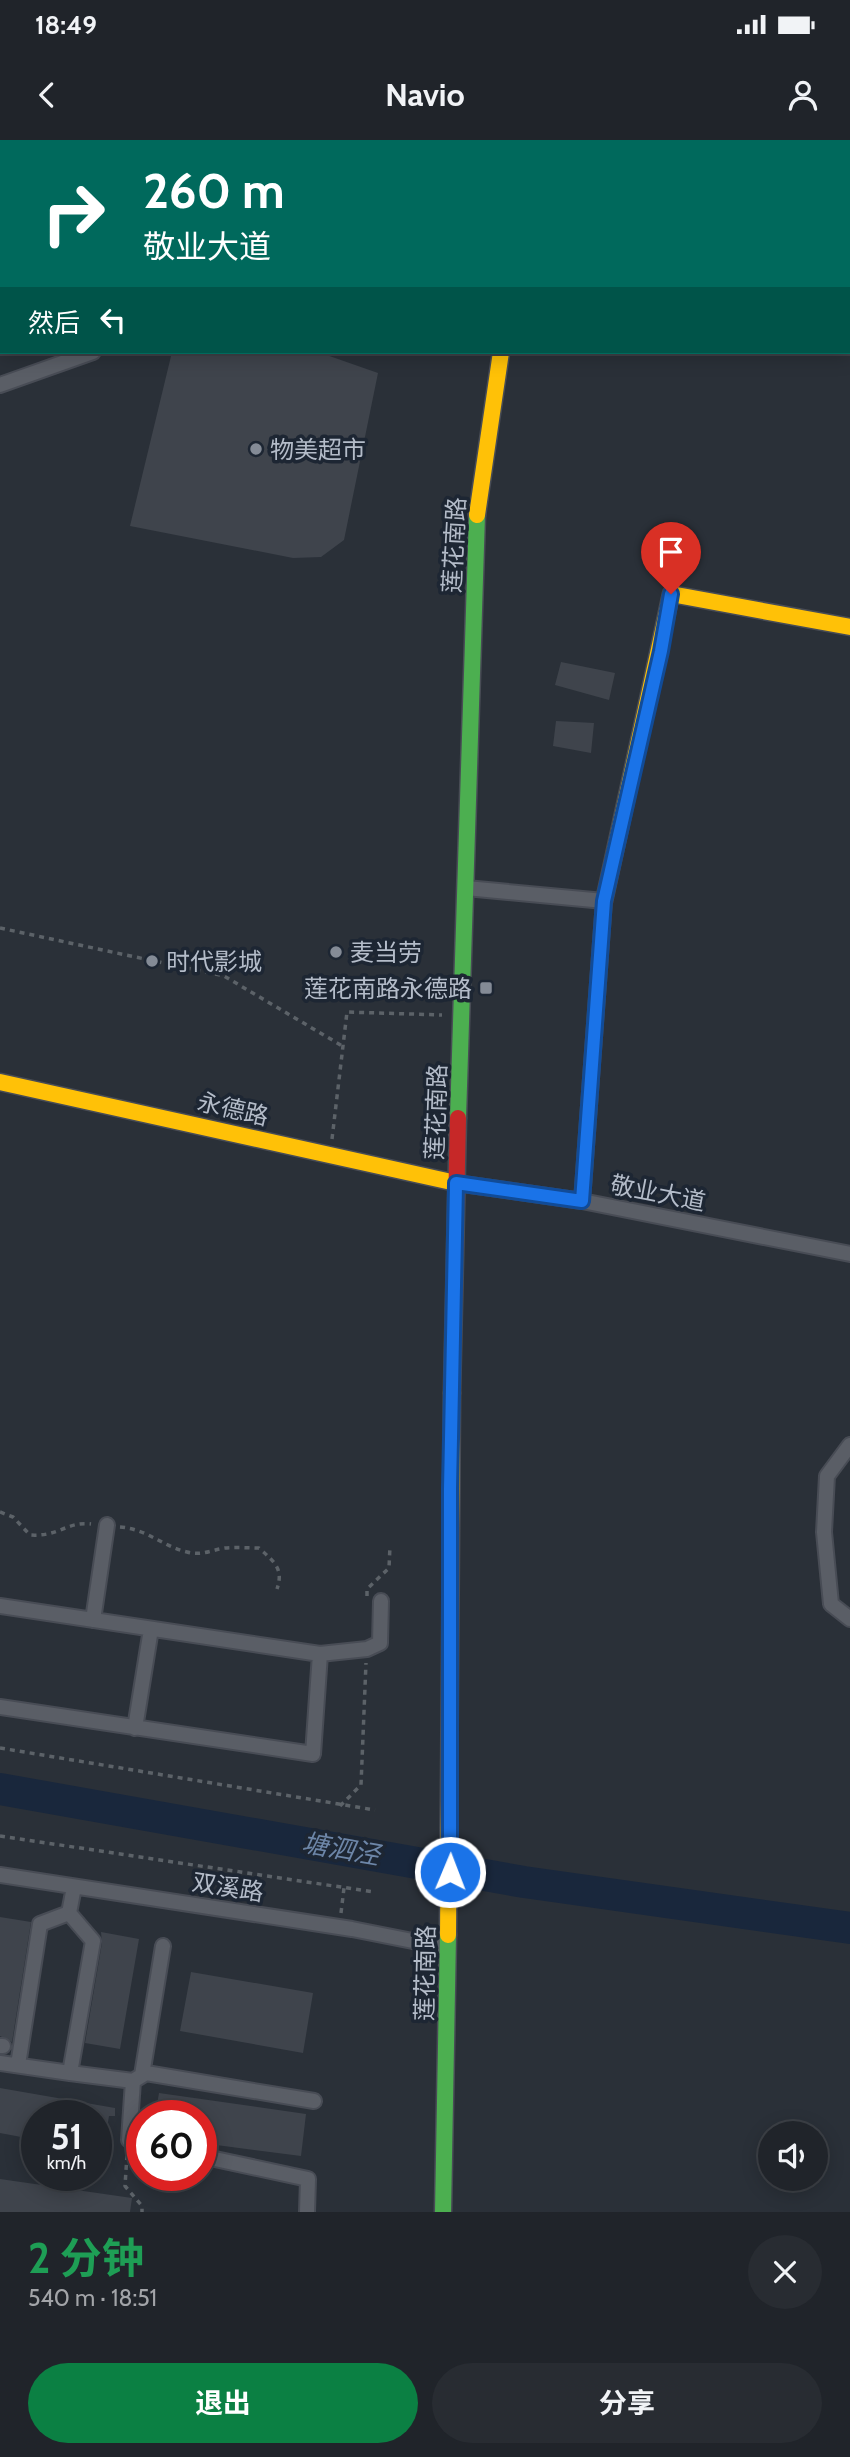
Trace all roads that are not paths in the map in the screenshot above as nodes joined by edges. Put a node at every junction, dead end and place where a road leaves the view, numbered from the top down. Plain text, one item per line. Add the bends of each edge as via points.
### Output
1 (87, 354) edge
2 (502, 354) edge
3 (0, 385) edge
4 (850, 627) edge
5 (466, 887) junction
6 (604, 901) junction
7 (0, 1082) edge
8 (456, 1183) junction
9 (582, 1201) junction
10 (850, 1254) edge
11 (850, 1446) edge
12 (107, 1525) road end
13 (374, 1601) road end
14 (0, 1606) edge
15 (850, 1619) edge
16 (93, 1620) junction
17 (151, 1629) junction
18 (320, 1654) junction
19 (0, 1707) edge
20 (135, 1728) junction
21 (0, 1875) edge
22 (74, 1887) junction
23 (69, 1913) junction
24 (163, 1946) dead end
25 (448, 1948) junction
26 (0, 2063) edge
27 (18, 2066) junction
28 (71, 2073) junction
29 (137, 2078) junction
30 (137, 2100) edge
31 (314, 2101) dead end
32 (217, 2159) edge
33 (307, 2212) edge
34 (443, 2212) edge

1 - 3 street
2 - 5 main road, 莲花南路 via 477,507
4 - 6 main road via 671,594
5 - 6 street
5 - 8 main road, 莲花南路
6 - 9 street
7 - 8 main road, 永德路
8 - 9 street, 敬业大道
8 - 25 main road, 莲花南路
9 - 10 street, 敬业大道
11 - 15 street via 828,1476 824,1532 831,1604
12 - 16 street
13 - 18 street via 380,1643 367,1649
14 - 16 street
16 - 17 street
17 - 18 street
17 - 20 street
18 - 20 street via 313,1754
19 - 20 street
21 - 22 street, 双溪路
22 - 23 street
22 - 25 street, 双溪路
23 - 27 street via 40,1924
23 - 28 street via 93,1941
24 - 29 street
25 - 34 main road, 莲花南路
26 - 27 street
27 - 28 street
28 - 29 street
29 - 30 street
29 - 31 street via 146,2073
32 - 33 street via 308,2179

